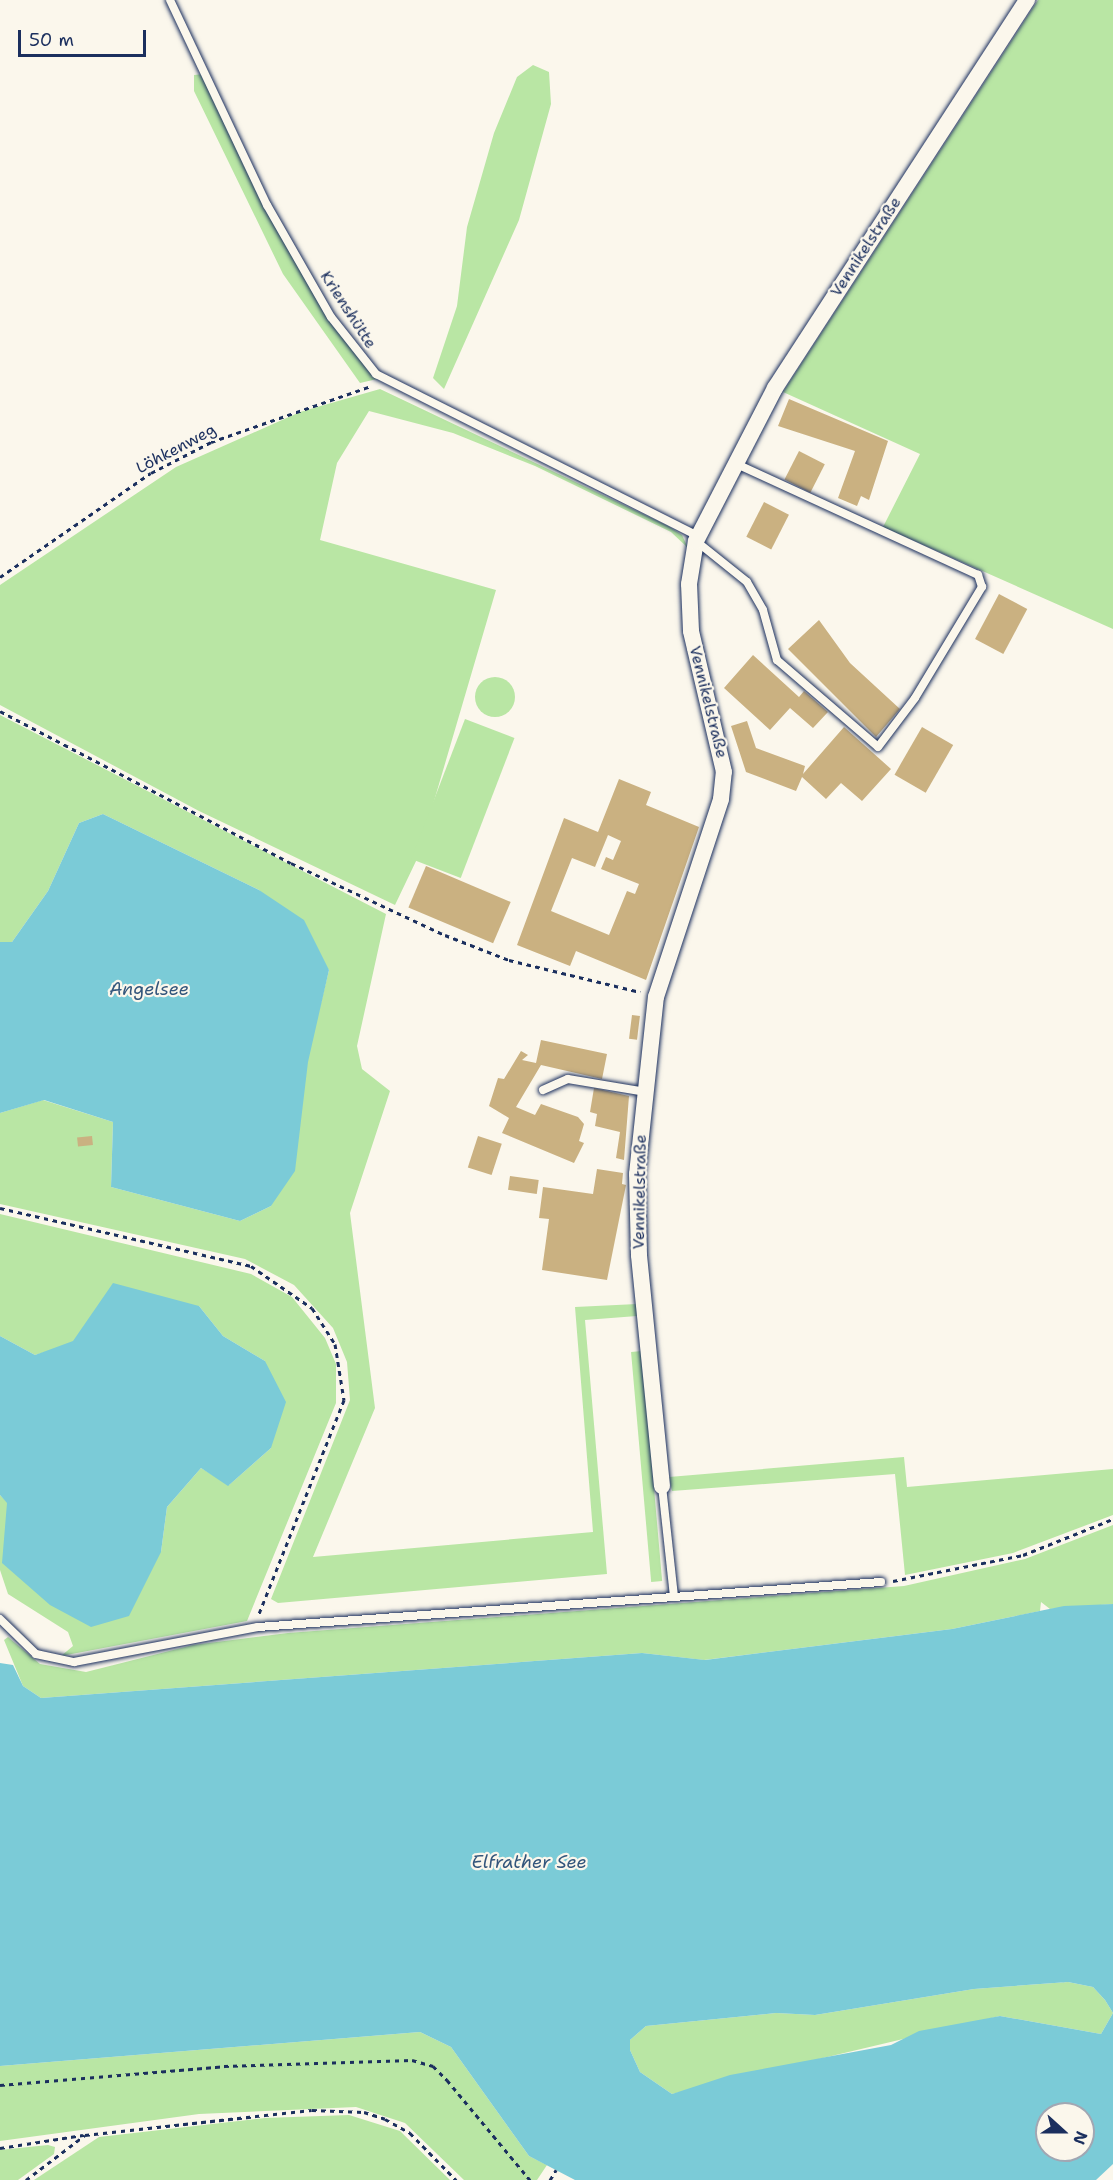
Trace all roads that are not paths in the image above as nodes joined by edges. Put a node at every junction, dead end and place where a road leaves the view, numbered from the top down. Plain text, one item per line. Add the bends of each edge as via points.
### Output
1 (170, 0) edge
2 (1027, 0) edge
3 (734, 463) junction
4 (697, 538) junction
5 (543, 1090) dead end
6 (646, 1092) junction
7 (662, 1486) joint
8 (881, 1582) road end
9 (674, 1596) junction
10 (0, 1619) edge

1 - 4 lane, Krienshütte via 272,213 344,336 384,380
2 - 3 street, Vennikelstraße via 775,388
3 - 4 street, Vennikelstraße
3 - 4 lane, Krienshütte via 978,575 982,587 915,698 878,747 777,660 751,588 727,561
4 - 6 street, Vennikelstraße via 689,584 691,631 723,749 724,772 721,799 656,997
5 - 6 lane via 568,1079
6 - 7 street, Vennikelstraße via 636,1213
7 - 9 lane
8 - 9 lane
9 - 10 lane via 258,1627 59,1663 36,1654

